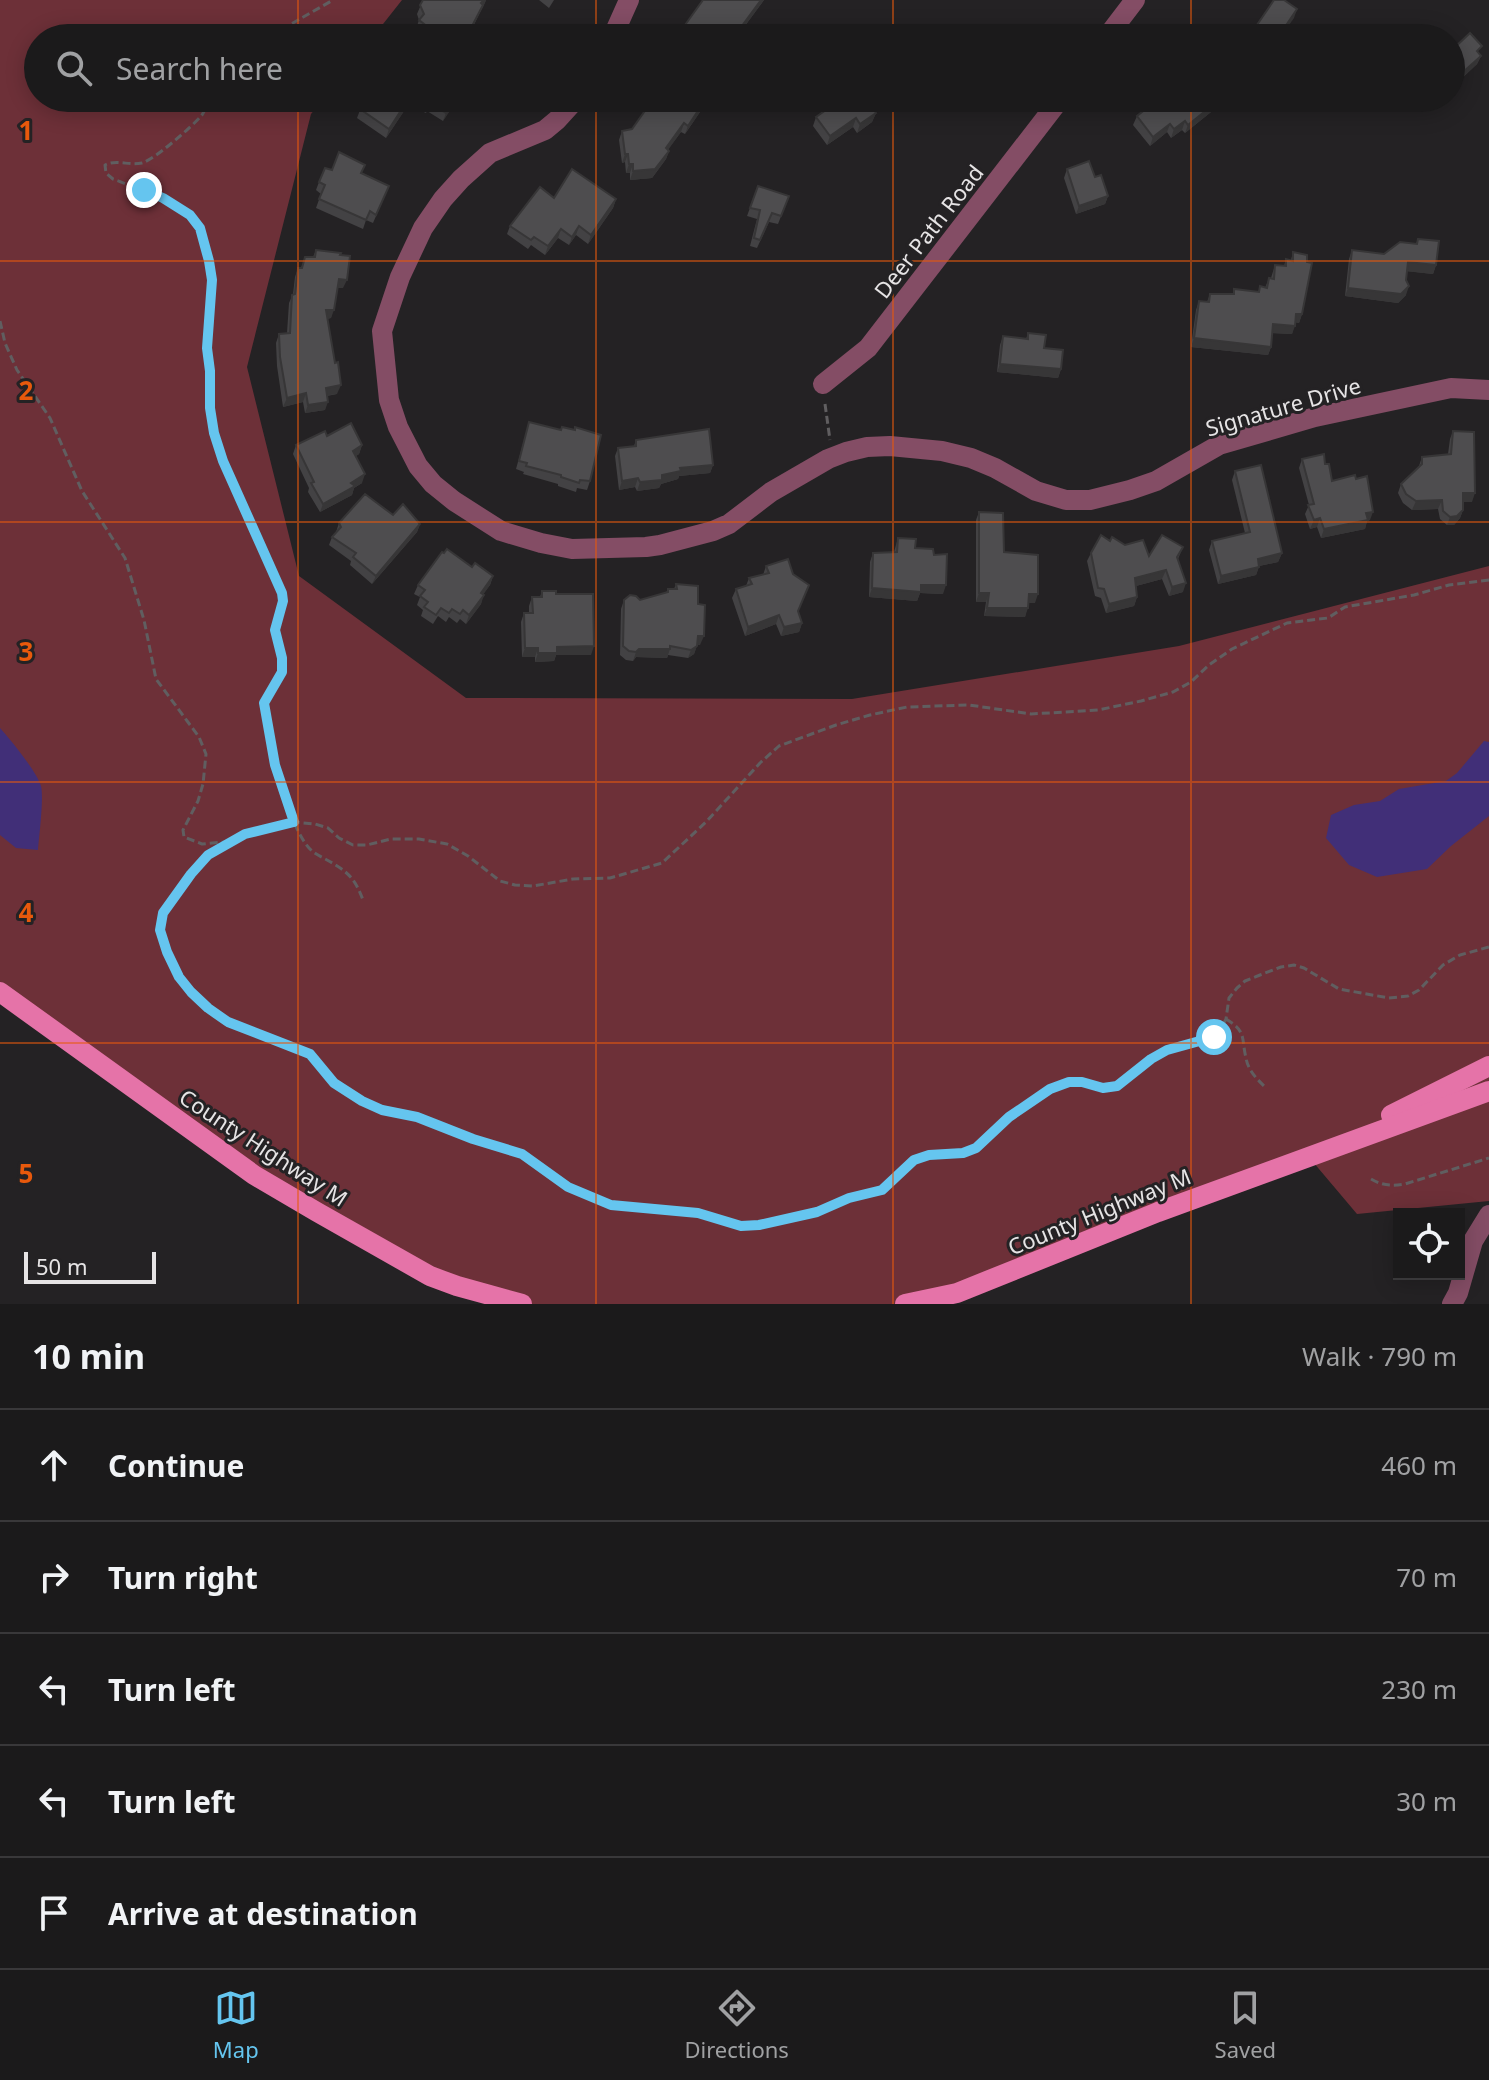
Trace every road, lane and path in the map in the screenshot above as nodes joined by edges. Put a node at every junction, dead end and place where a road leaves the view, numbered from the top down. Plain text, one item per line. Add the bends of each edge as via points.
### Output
1 (333, 0) edge
2 (629, 0) edge
3 (1135, 0) edge
4 (291, 24) edge
5 (618, 24) edge
6 (1117, 24) edge
7 (204, 112) edge
8 (564, 112) edge
9 (1050, 112) edge
10 (0, 321) edge
11 (823, 384) joint
12 (1489, 390) edge
13 (832, 458) junction
14 (1489, 580) edge
15 (294, 822) junction
16 (228, 842) junction
17 (363, 900) dead end
18 (1489, 947) edge
19 (0, 992) edge
20 (1226, 1019) junction
21 (1489, 1066) edge
22 (1264, 1086) dead end
23 (1489, 1091) edge
24 (1308, 1156) junction
25 (1489, 1158) edge
26 (1371, 1179) dead end
27 (1489, 1215) edge
28 (522, 1304) edge
29 (905, 1304) edge
30 (1452, 1304) edge

1 - 4 path
2 - 5 street
3 - 6 street
7 - 15 path via 156,155 143,163 112,162 105,165 106,173 179,207 200,228 212,280 207,348 217,447 282,593 275,630 282,672 264,703 275,765
8 - 13 street, Signature Drive via 545,130 490,153 461,179 423,228 400,277 382,331 383,352 389,400 418,466 454,501 501,531 583,550 646,547 713,531
9 - 11 street, Deer Path Road via 868,348
10 - 16 path via 17,370 50,418 82,491 125,558 156,679 206,754 203,784 184,837 202,844
11 - 13 path
12 - 13 street, Signature Drive via 1451,388 1315,417 1219,445 1156,481 1090,500 1036,491 983,463 942,451 867,447
14 - 15 path via 1287,623 1232,649 1173,692 1141,701 1031,714 969,705 907,707 836,725 779,746 662,863 610,878 515,885 500,881 447,844 391,839 353,845 328,828
15 - 16 path
15 - 17 path via 311,850 352,876
16 - 20 path via 208,855 163,913 160,930 167,952 191,992 228,1022 310,1054 334,1083 362,1101 522,1154 568,1187 611,1205 698,1213 741,1226 817,1212 882,1190 914,1160 976,1148 1050,1089 1069,1082 1117,1086 1167,1050 1214,1037
18 - 20 path via 1443,965 1408,996 1389,998 1339,989 1294,965 1281,967 1237,988 1229,998
19 - 28 main road, County Highway M via 254,1175 430,1276
20 - 22 path via 1244,1034 1245,1058
21 - 24 main road, County Highway M
23 - 24 main road, County Highway M
24 - 29 main road, County Highway M via 957,1293
25 - 26 path via 1405,1184 1381,1185
27 - 30 street via 1473,1241

